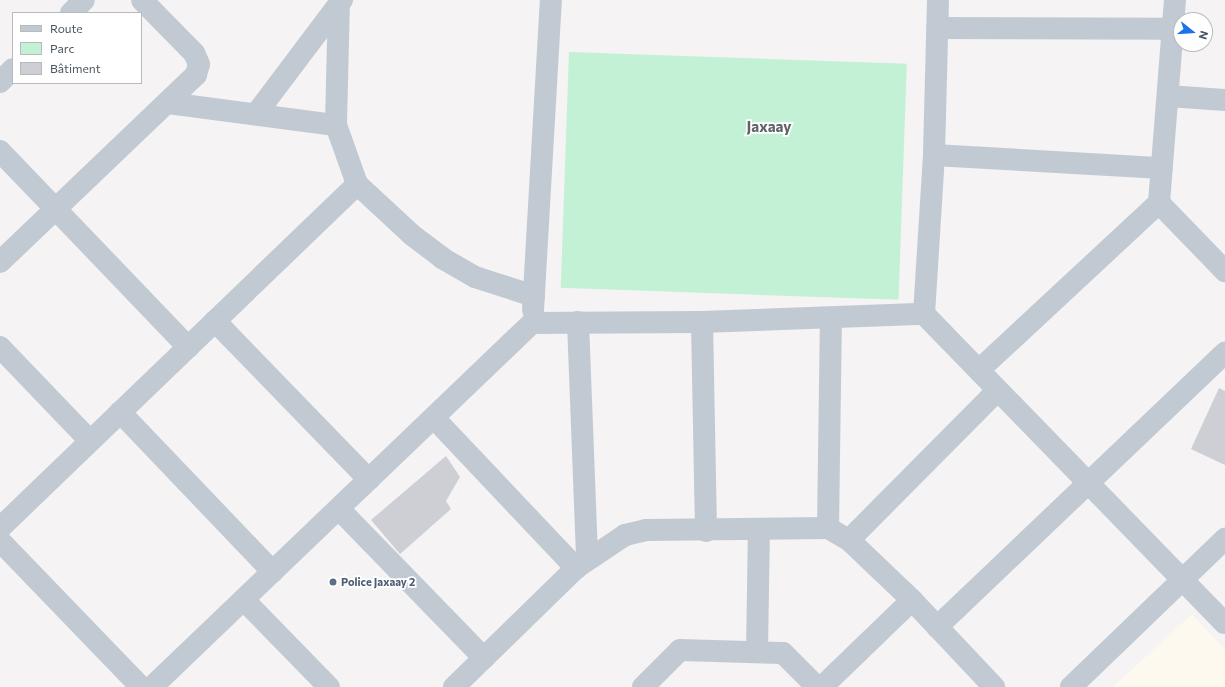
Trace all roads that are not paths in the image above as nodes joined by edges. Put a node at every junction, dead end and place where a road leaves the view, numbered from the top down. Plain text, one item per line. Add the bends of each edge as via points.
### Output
1 (84, 0) edge
2 (142, 0) edge
3 (551, 0) edge
4 (938, 0) edge
5 (1175, 0) edge
6 (341, 1) edge
7 (72, 12) edge
8 (1174, 12) edge
9 (939, 28) junction
10 (1173, 29) joint
11 (12, 70) edge
12 (0, 82) edge
13 (1168, 96) junction
14 (1225, 100) edge
15 (168, 103) junction
16 (256, 114) junction
17 (336, 125) junction
18 (0, 151) edge
19 (934, 155) junction
20 (1162, 168) junction
21 (357, 184) junction
22 (1159, 203) junction
23 (55, 208) junction
24 (0, 262) edge
25 (1225, 271) edge
26 (534, 296) junction
27 (924, 314) junction
28 (831, 319) junction
29 (215, 321) junction
30 (578, 322) junction
31 (702, 322) junction
32 (532, 323) junction
33 (188, 346) junction
34 (0, 347) edge
35 (1225, 352) edge
36 (979, 370) junction
37 (998, 390) junction
38 (120, 412) junction
39 (434, 418) junction
40 (90, 441) junction
41 (369, 480) junction
42 (1088, 482) junction
43 (339, 509) junction
44 (0, 528) edge
45 (828, 528) junction
46 (759, 530) junction
47 (706, 531) junction
48 (1225, 539) edge
49 (849, 540) junction
50 (0, 541) edge
51 (581, 563) junction
52 (273, 572) junction
53 (1183, 580) junction
54 (244, 600) junction
55 (912, 600) junction
56 (1225, 623) edge
57 (937, 627) junction
58 (757, 652) junction
59 (484, 658) junction
60 (141, 687) edge
61 (152, 687) edge
62 (329, 687) edge
63 (454, 687) edge
64 (643, 687) edge
65 (817, 687) edge
66 (822, 687) edge
67 (994, 687) edge
68 (1071, 687) edge

1 - 7 street
2 - 15 street via 194,53 199,64 196,75
3 - 26 street
4 - 9 street
5 - 8 street
6 - 16 street
6 - 17 street
9 - 10 street
9 - 19 street
10 - 13 street
11 - 12 street
13 - 14 street
13 - 20 street
15 - 16 street
15 - 23 street
16 - 17 street
17 - 21 street
18 - 23 street
19 - 20 street
19 - 27 street
20 - 22 street
21 - 26 street via 412,235 442,258 475,277
21 - 29 street
22 - 25 street
22 - 36 street
23 - 24 street
23 - 33 street
26 - 32 street
27 - 28 street
27 - 36 street
28 - 31 street
28 - 45 street
29 - 33 street
29 - 41 street
30 - 31 street
30 - 32 street
30 - 51 street
31 - 47 street
32 - 39 street
33 - 38 street
34 - 40 street
35 - 42 street
36 - 37 street
37 - 42 street
37 - 49 street
38 - 40 street
38 - 52 street
39 - 41 street
39 - 51 street
40 - 44 street
41 - 43 street
42 - 53 street
42 - 57 street
43 - 52 street
43 - 59 street
45 - 46 street
45 - 49 street
46 - 47 street
46 - 58 street
47 - 51 street via 646,530 625,535
48 - 53 street
49 - 55 street
50 - 60 street
51 - 59 street
52 - 54 street
53 - 56 street
53 - 68 street
54 - 61 street
54 - 62 street
55 - 57 street
55 - 66 street
57 - 67 street
58 - 64 street via 680,650
58 - 65 street via 783,653
59 - 63 street

